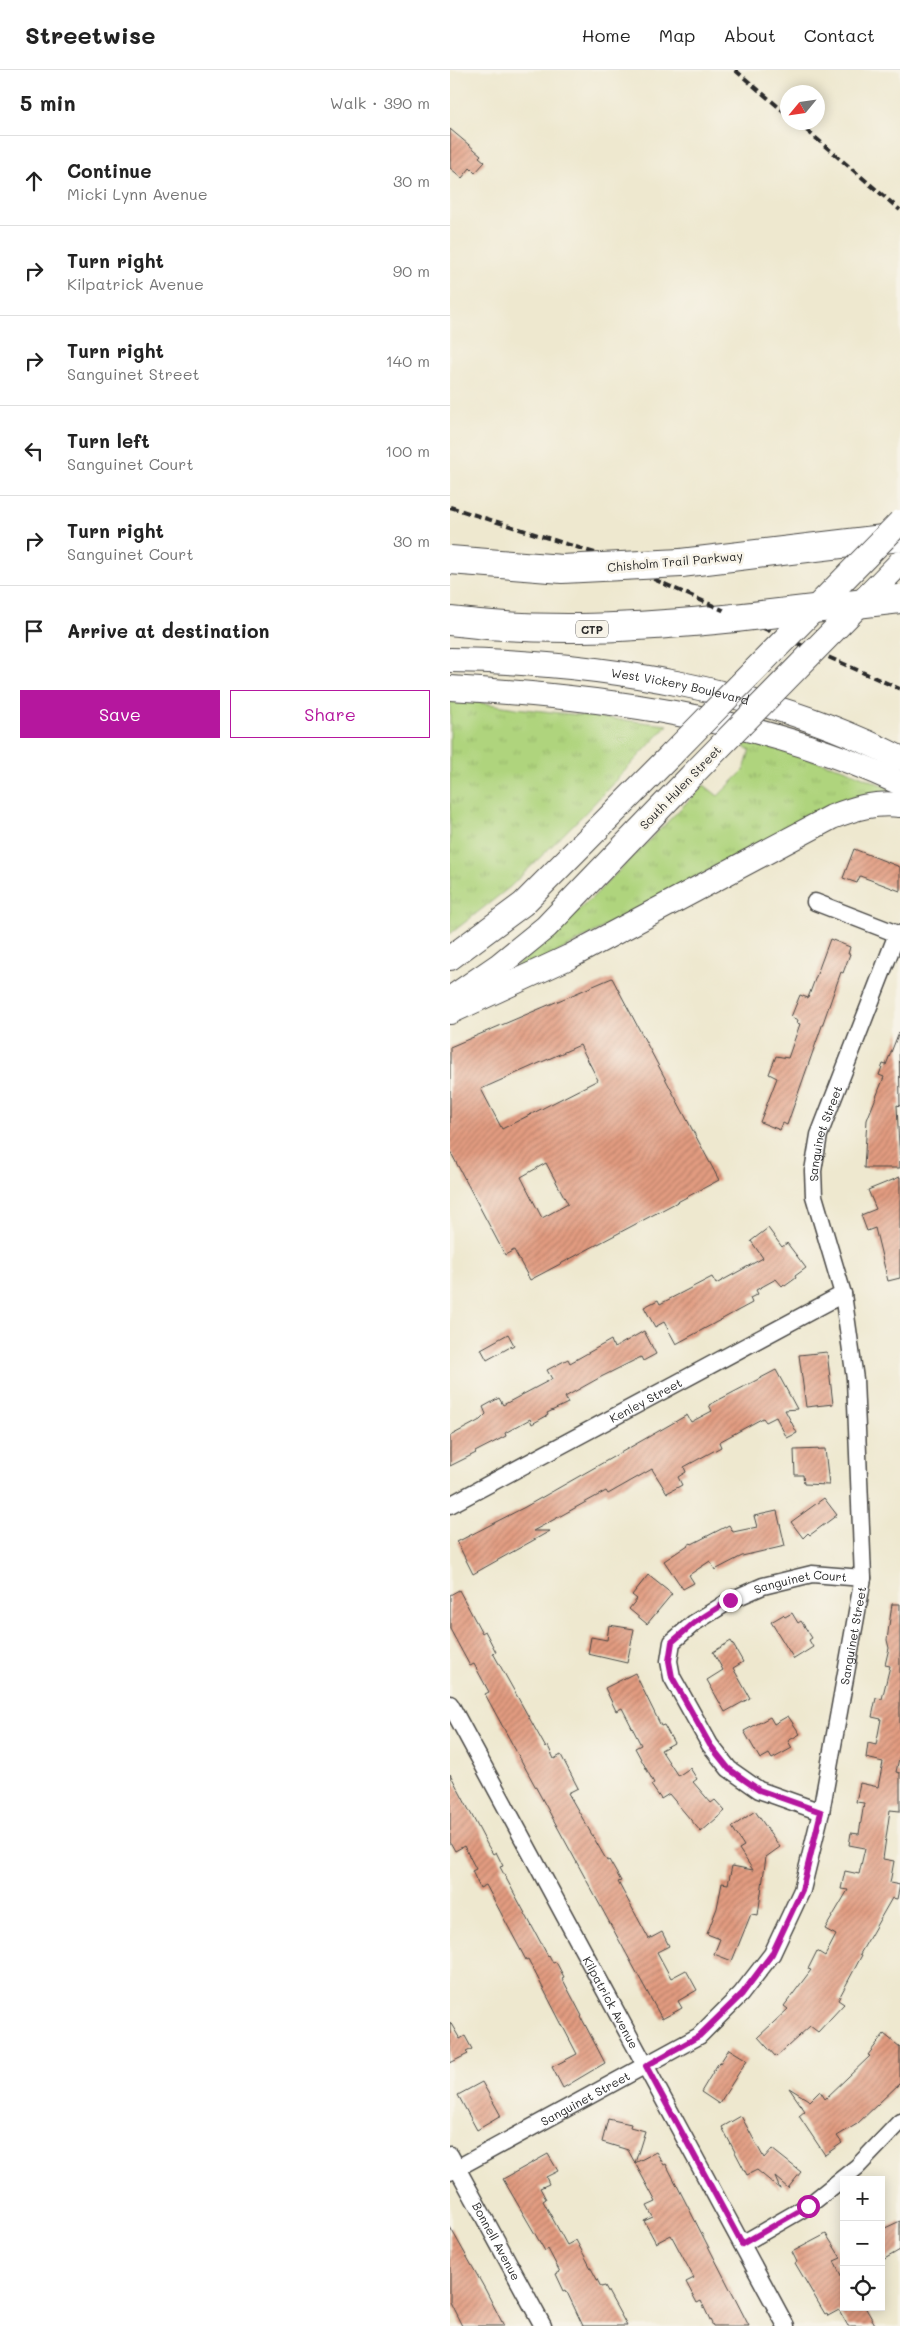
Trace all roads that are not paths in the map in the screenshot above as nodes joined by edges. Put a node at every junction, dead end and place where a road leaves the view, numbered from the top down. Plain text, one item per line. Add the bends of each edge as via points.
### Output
1 (900, 522) edge
2 (900, 537) edge
3 (450, 560) edge
4 (900, 563) edge
5 (900, 599) edge
6 (450, 621) edge
7 (450, 660) edge
8 (450, 688) edge
9 (900, 758) edge
10 (900, 783) edge
11 (900, 805) edge
12 (814, 902) dead end
13 (899, 934) edge
14 (450, 958) edge
15 (450, 999) edge
16 (450, 1012) edge
17 (843, 1294) junction
18 (450, 1505) edge
19 (863, 1578) junction
20 (450, 1704) edge
21 (821, 1812) junction
22 (646, 2066) junction
23 (900, 2122) edge
24 (452, 2165) edge
25 (742, 2244) junction
26 (542, 2326) edge
27 (786, 2326) edge

1 - 14 main road, bridge via 523,904
2 - 3 highway, Chisholm Trail Parkway, bridge via 691,562 610,568 522,567
4 - 15 main road, South Hulen Street, bridge via 546,927
5 - 6 highway, CTP, bridge via 649,627 548,628
7 - 9 main road, West Vickery Boulevard via 497,660 576,667 678,682 800,718 867,741
8 - 10 main road via 573,697 671,712 797,744 863,766
11 - 16 main road via 881,803 832,817 569,957
12 - 13 street
13 - 17 street, Sanguinet Street via 818,1135 812,1171 814,1196
17 - 18 street, Kenley Street
17 - 19 street, Sanguinet Street via 855,1379
19 - 21 street, Sanguinet Street
19 - 21 street, Sanguinet Court via 812,1574 763,1586 730,1600 672,1642 669,1661 672,1677 710,1745 729,1769 759,1790
20 - 22 street, Kilpatrick Avenue
21 - 22 street, Sanguinet Street via 802,1890 772,1954 742,1994 699,2036
22 - 24 street, Sanguinet Street
22 - 25 street, Kilpatrick Avenue
23 - 25 street via 857,2167 808,2206
24 - 26 street, Bonnell Avenue
25 - 27 street, Kilpatrick Avenue

